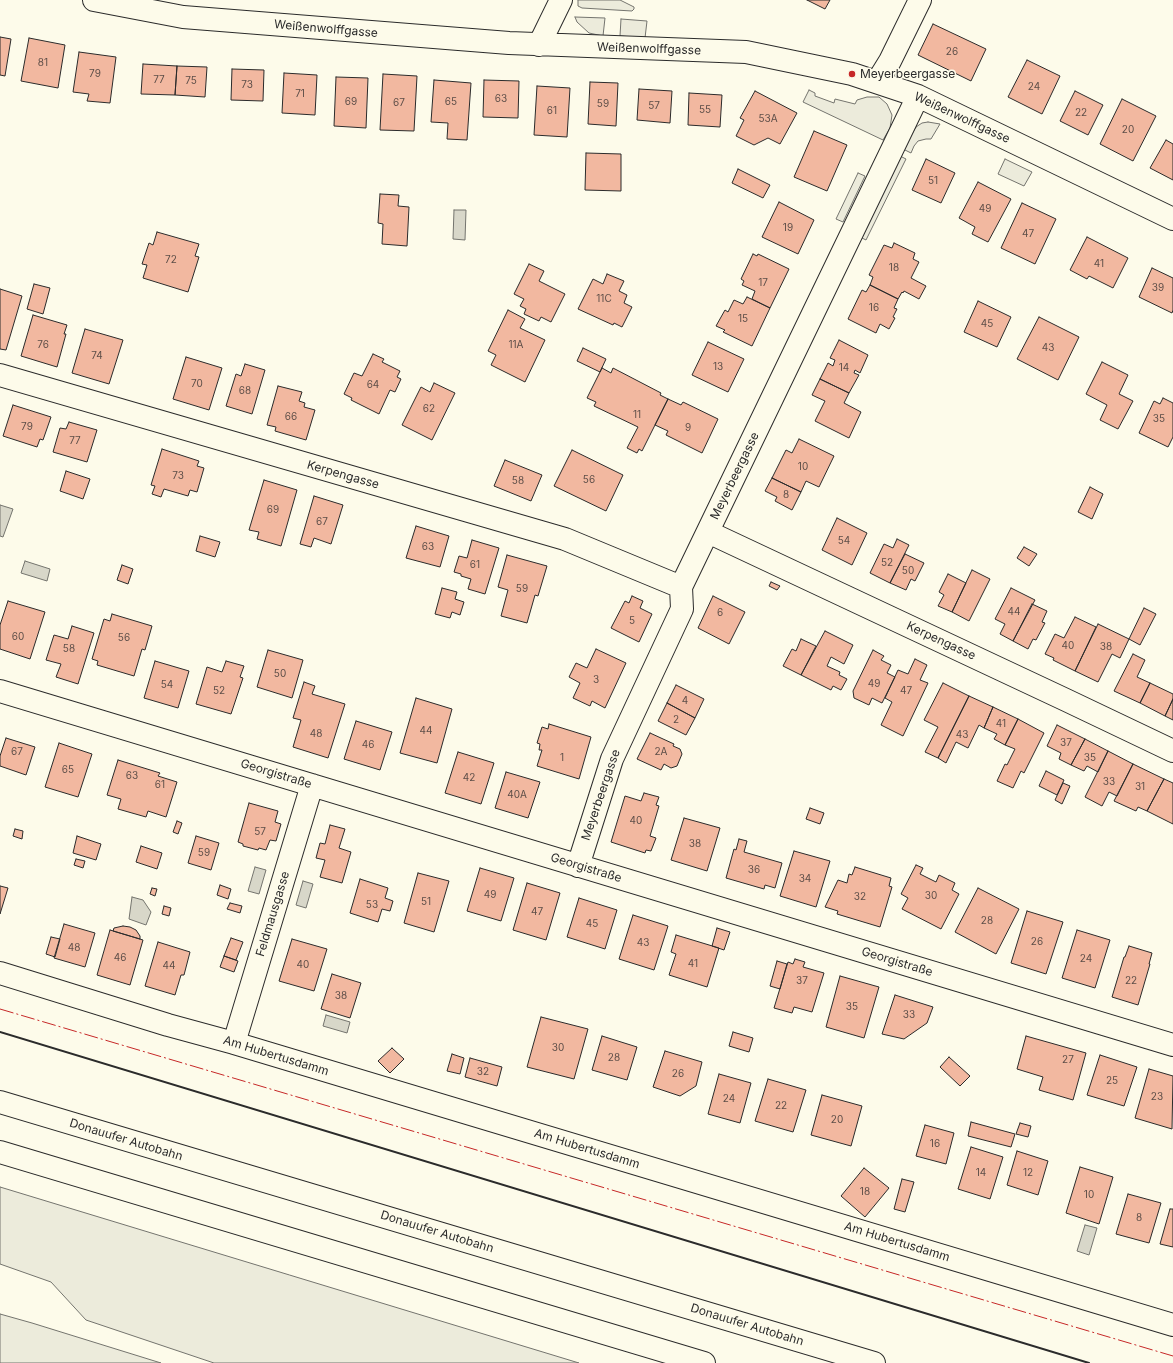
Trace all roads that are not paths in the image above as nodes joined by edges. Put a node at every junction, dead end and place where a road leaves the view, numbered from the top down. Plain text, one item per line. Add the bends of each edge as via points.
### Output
1 (94, 0) edge
2 (561, 0) edge
3 (920, 0) edge
4 (539, 45) junction
5 (877, 82) junction
6 (918, 96) junction
7 (1173, 219) edge
8 (0, 375) edge
9 (708, 532) junction
10 (681, 587) junction
11 (0, 691) edge
12 (1173, 751) edge
13 (312, 785) junction
14 (578, 866) junction
15 (0, 974) edge
16 (234, 1043) junction
17 (1173, 1045) edge
18 (0, 1102) edge
19 (0, 1152) edge
20 (1173, 1325) edge
21 (704, 1363) edge
22 (874, 1363) edge

1 - 4 main road, Weißenwolffgasse via 183,17
2 - 4 main road
3 - 5 main road via 890,62
4 - 5 main road, Weißenwolffgasse via 746,52 852,74
5 - 6 main road, Weißenwolffgasse
6 - 7 main road, Weißenwolffgasse
6 - 9 main road, Meyerbeergasse
8 - 10 main road, Kerpengasse via 565,539
9 - 10 main road, Meyerbeergasse
9 - 12 main road, Kerpengasse
10 - 14 main road, Meyerbeergasse via 682,609 612,759
11 - 13 main road, Georgistraße
13 - 14 main road, Georgistraße
13 - 16 main road, Feldmausgasse
14 - 17 main road, Georgistraße
15 - 16 main road, Am Hubertusdamm
16 - 20 main road, Am Hubertusdamm
18 - 22 main road, Donauufer Autobahn
19 - 21 main road

